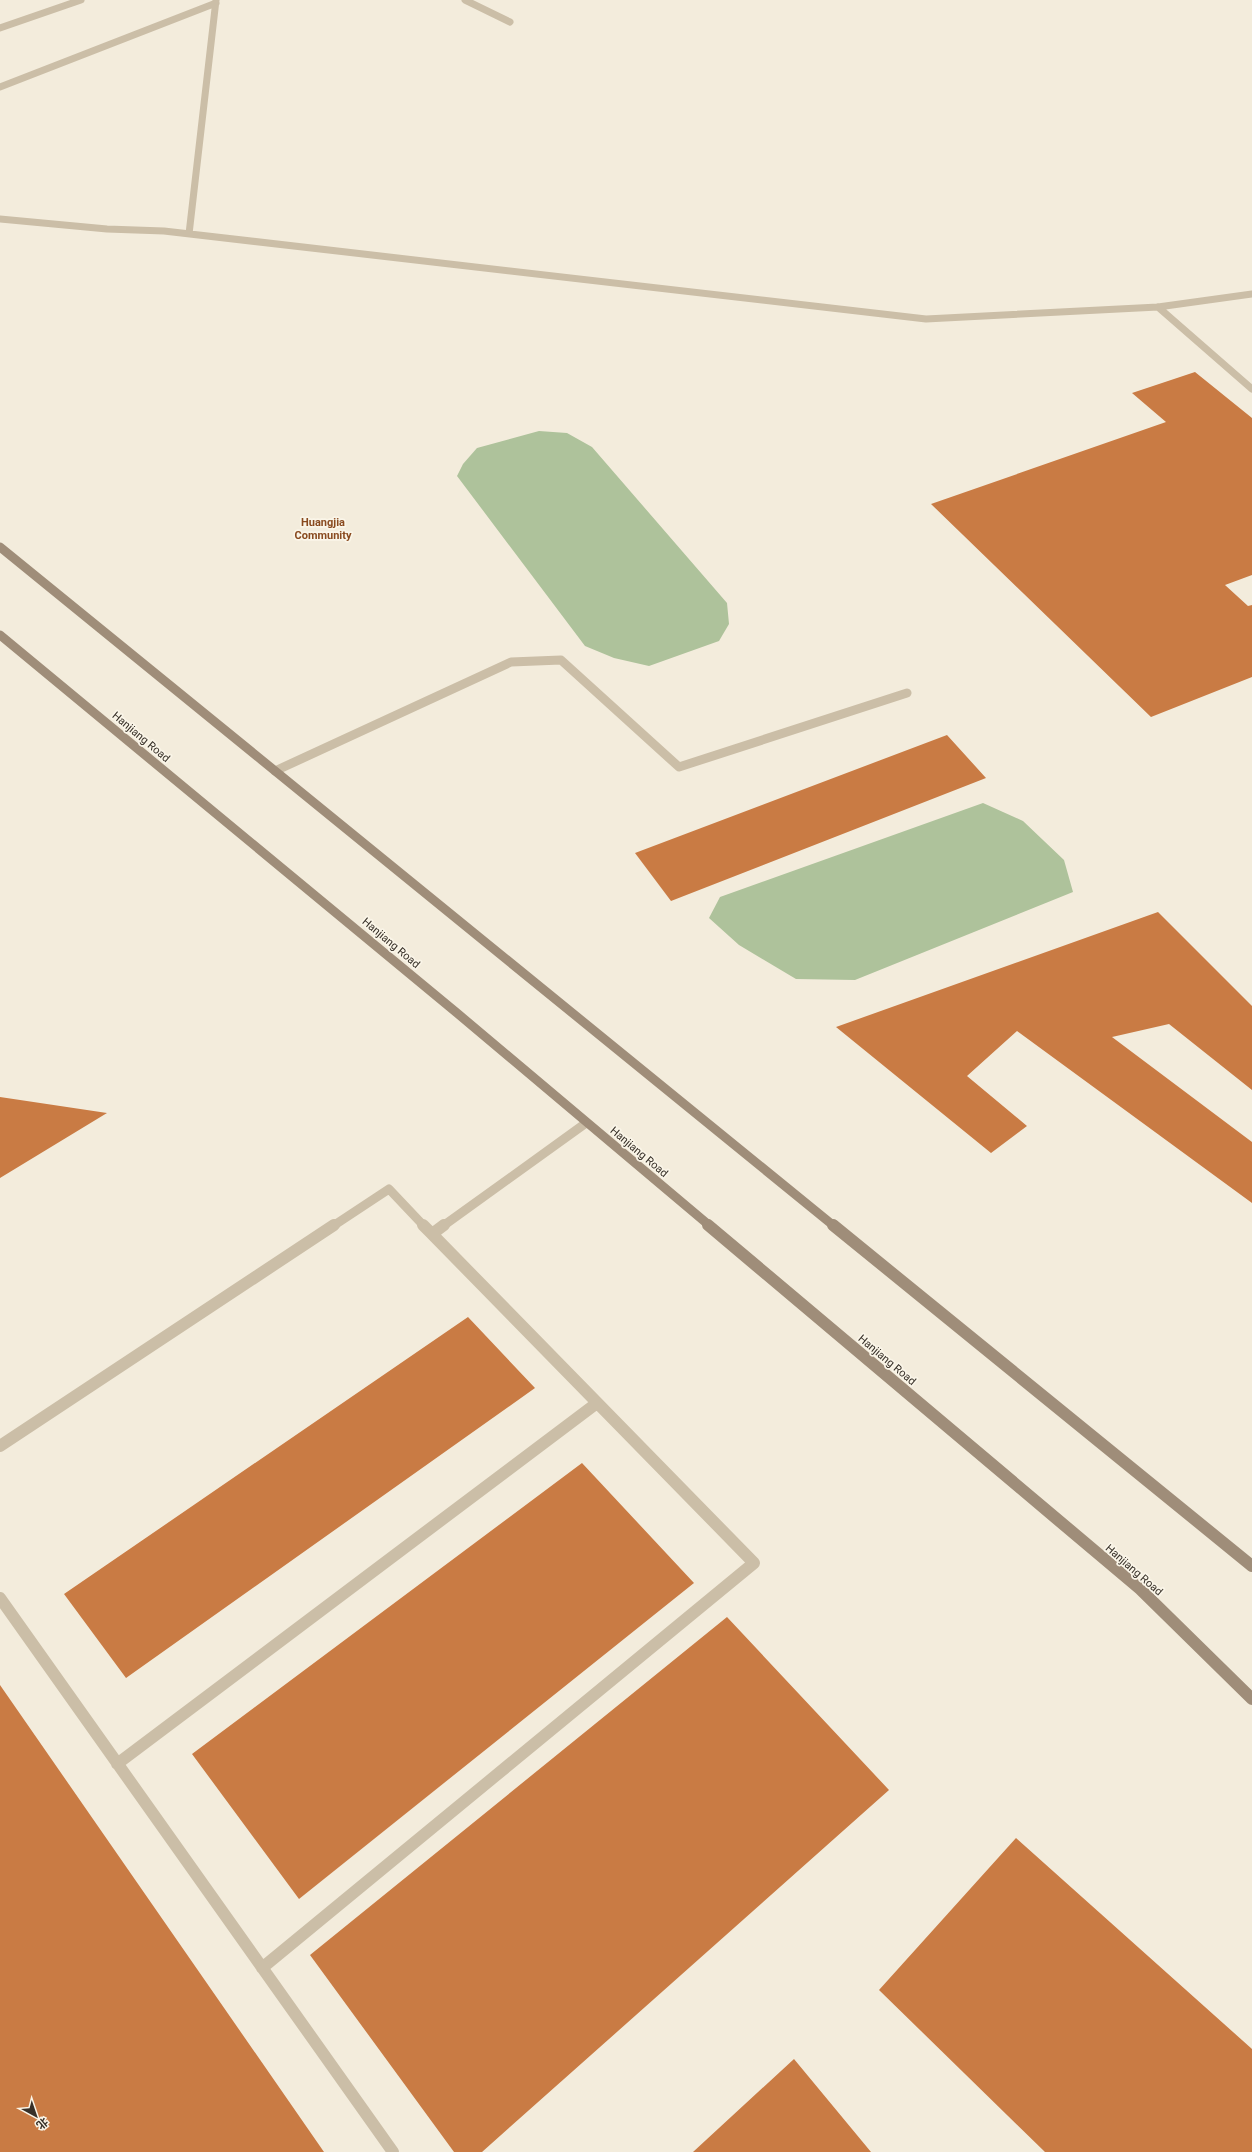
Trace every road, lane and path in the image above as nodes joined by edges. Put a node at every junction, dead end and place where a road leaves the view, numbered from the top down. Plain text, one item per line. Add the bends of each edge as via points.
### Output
1 (81, 0) edge
2 (465, 0) edge
3 (216, 2) edge
4 (510, 22) dead end
5 (0, 28) edge
6 (0, 86) edge
7 (0, 219) edge
8 (189, 234) junction
9 (1252, 294) edge
10 (1158, 307) junction
11 (1252, 389) edge
12 (0, 548) edge
13 (0, 635) edge
14 (907, 693) dead end
15 (275, 771) junction
16 (586, 1123) junction
17 (432, 1234) junction
18 (597, 1403) junction
19 (0, 1446) edge
20 (1252, 1566) edge
21 (0, 1598) edge
22 (1252, 1698) edge
23 (117, 1764) junction
24 (262, 1968) junction
25 (393, 2152) edge

1 - 5 street
2 - 4 street
3 - 6 street
3 - 8 street
7 - 8 street via 107,230
8 - 10 street via 926,319
9 - 10 street
10 - 11 street
12 - 15 main road
13 - 16 main road, Hanjiang Road
14 - 15 street via 679,767 561,660 511,662
15 - 20 main road
16 - 17 street
16 - 22 main road, Hanjiang Road via 1140,1589
17 - 18 street
17 - 19 street via 389,1189
18 - 23 street
18 - 24 street via 754,1562
21 - 23 street
23 - 24 street
24 - 25 street

